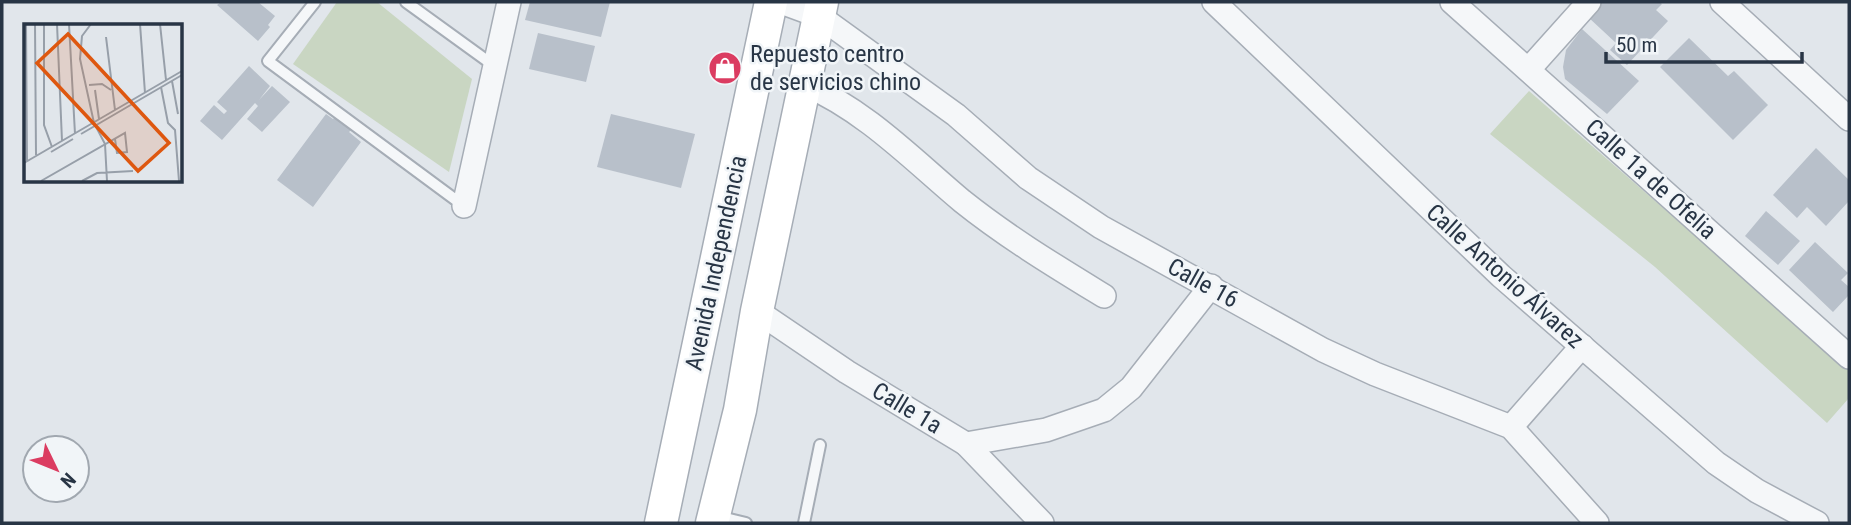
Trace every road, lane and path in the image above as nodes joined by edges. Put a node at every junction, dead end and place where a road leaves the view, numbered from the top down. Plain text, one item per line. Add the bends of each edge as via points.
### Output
1 (315, 2) edge
2 (406, 2) edge
3 (509, 2) edge
4 (771, 2) edge
5 (781, 2) edge
6 (1214, 2) edge
7 (1452, 2) edge
8 (1589, 2) edge
9 (1722, 2) edge
10 (820, 9) edge
11 (493, 65) junction
12 (1530, 69) junction
13 (804, 84) junction
14 (1849, 119) edge
15 (464, 206) joint
16 (1210, 286) junction
17 (1104, 296) dead end
18 (757, 311) junction
19 (1582, 346) junction
20 (1849, 357) edge
21 (1511, 427) junction
22 (966, 444) junction
23 (820, 445) dead end
24 (670, 482) junction
25 (716, 510) edge
26 (661, 523) edge
27 (746, 523) edge
28 (804, 523) edge
29 (1042, 523) edge
30 (1597, 523) edge
31 (1817, 523) edge

1 - 15 lane via 268,61
2 - 11 lane
3 - 11 street
4 - 24 main road, Avenida Independencia
5 - 10 street, Calle 16
6 - 19 street, Calle Antonio Álvarez via 1491,266
7 - 12 street, Calle 1a de Ofelia
8 - 12 street
9 - 14 street
10 - 13 main road, Avenida Independencia
10 - 16 street, Calle 16 via 957,114 1064,204
11 - 15 street
12 - 20 street, Calle 1a de Ofelia
13 - 17 street via 828,94 881,131 1012,240
13 - 18 main road, Avenida Independencia
16 - 21 street, Calle 16 via 1354,365
16 - 22 street via 1131,388 1104,410 1046,430
18 - 22 street, Calle 1a
18 - 25 main road, Avenida Independencia
19 - 21 street
19 - 31 street, Calle Antonio Álvarez via 1716,463
21 - 30 street, Calle 16
22 - 29 street, Calle 1a
23 - 28 lane
24 - 25 main road
24 - 26 main road, Avenida Independencia
25 - 27 lane

